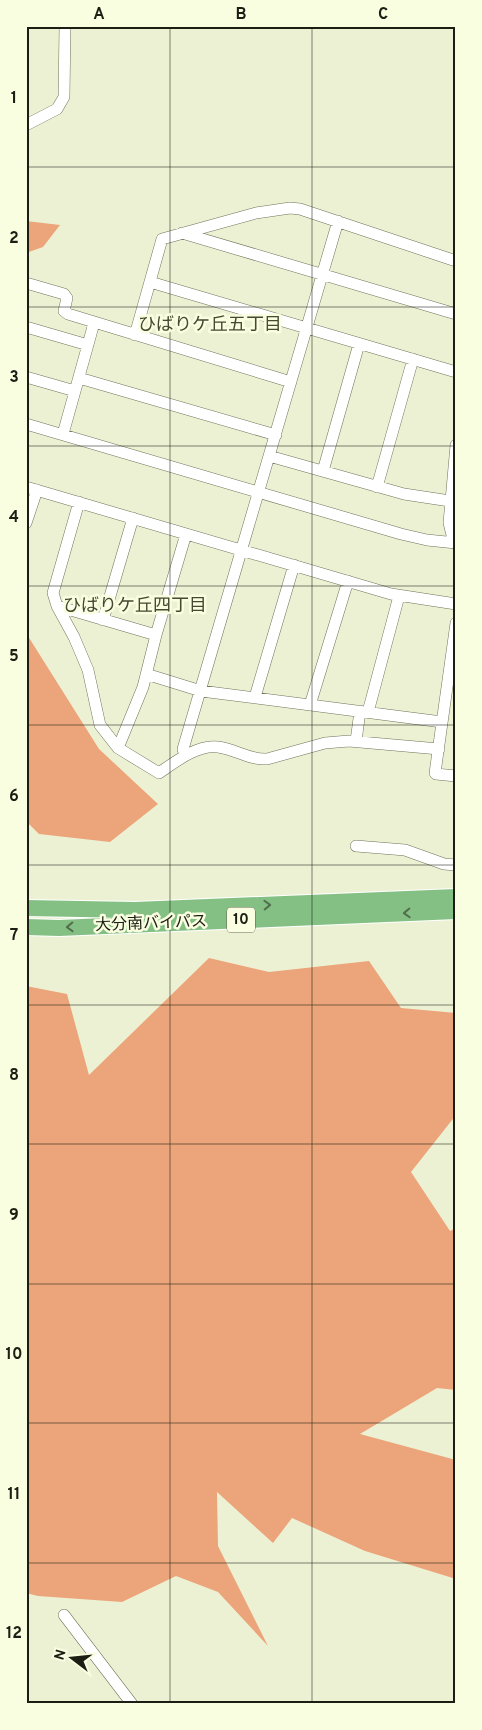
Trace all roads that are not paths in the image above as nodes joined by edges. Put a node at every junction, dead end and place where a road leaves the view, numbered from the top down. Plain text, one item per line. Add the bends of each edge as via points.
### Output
1 (65, 26) edge
2 (26, 125) edge
3 (338, 222) junction
4 (180, 233) junction
5 (456, 261) edge
6 (322, 275) junction
7 (150, 282) junction
8 (26, 283) edge
9 (456, 314) edge
10 (94, 323) junction
11 (26, 327) edge
12 (307, 328) junction
13 (135, 336) junction
14 (360, 344) junction
15 (88, 345) junction
16 (413, 359) junction
17 (456, 372) edge
18 (26, 377) edge
19 (79, 378) junction
20 (291, 382) junction
21 (75, 391) junction
22 (26, 424) edge
23 (63, 434) junction
24 (276, 434) junction
25 (456, 444) edge
26 (269, 456) junction
27 (323, 471) junction
28 (377, 487) junction
29 (32, 488) edge
30 (259, 492) junction
31 (450, 501) junction
32 (79, 502) junction
33 (133, 518) junction
34 (26, 523) edge
35 (186, 534) junction
36 (455, 543) edge
37 (242, 550) junction
38 (294, 565) junction
39 (348, 581) junction
40 (399, 596) junction
41 (456, 604) edge
42 (57, 606) junction
43 (103, 620) junction
44 (456, 623) edge
45 (156, 635) junction
46 (146, 674) junction
47 (200, 690) junction
48 (255, 698) junction
49 (310, 705) junction
50 (364, 712) junction
51 (442, 722) junction
52 (356, 741) junction
53 (118, 748) junction
54 (439, 749) junction
55 (185, 755) junction
56 (456, 776) edge
57 (356, 846) dead end
58 (456, 865) edge
59 (456, 897) edge
60 (26, 908) edge
61 (456, 911) edge
62 (26, 927) edge
63 (64, 1615) dead end
64 (132, 1704) edge

1 - 2 street via 64,97 57,109
3 - 4 street via 290,208 256,213
3 - 5 street
3 - 6 street
4 - 6 street
4 - 7 street via 162,239
6 - 9 street
6 - 12 street
7 - 12 street
7 - 13 street
8 - 10 street via 64,294 67,298 64,311
10 - 13 street
10 - 15 street
11 - 15 street
12 - 14 street
12 - 20 street
13 - 20 street
14 - 16 street
14 - 27 street
15 - 19 street
16 - 17 street
16 - 28 street
18 - 21 street
19 - 21 street
19 - 24 street
20 - 24 street
21 - 23 street
22 - 23 street
23 - 30 street
24 - 26 street
25 - 31 street
26 - 27 street
26 - 30 street
27 - 28 street
28 - 31 street
29 - 32 street
29 - 34 street
30 - 36 street via 401,534
30 - 37 street
31 - 36 street via 449,523
32 - 33 street
32 - 42 street via 53,593
33 - 35 street
33 - 43 street
35 - 37 street
35 - 45 street
37 - 38 street
37 - 47 street
38 - 39 street
38 - 48 street
39 - 40 street
39 - 49 street
40 - 41 street
40 - 50 street
42 - 43 street
42 - 53 street via 88,670 100,725
43 - 45 street
44 - 51 street
45 - 46 street
46 - 47 street
46 - 53 street
47 - 48 street
47 - 55 street
48 - 49 street
49 - 50 street
50 - 51 street
50 - 52 street
51 - 54 street
52 - 54 street
52 - 55 street via 335,741 267,759 210,746
53 - 55 street via 159,773
54 - 56 street via 436,774
57 - 58 street via 405,850
60 -> 59 highway, 大分南バイパス / 10 via 136,910
61 -> 62 highway, 大分南バイパス / 10
63 - 64 street

